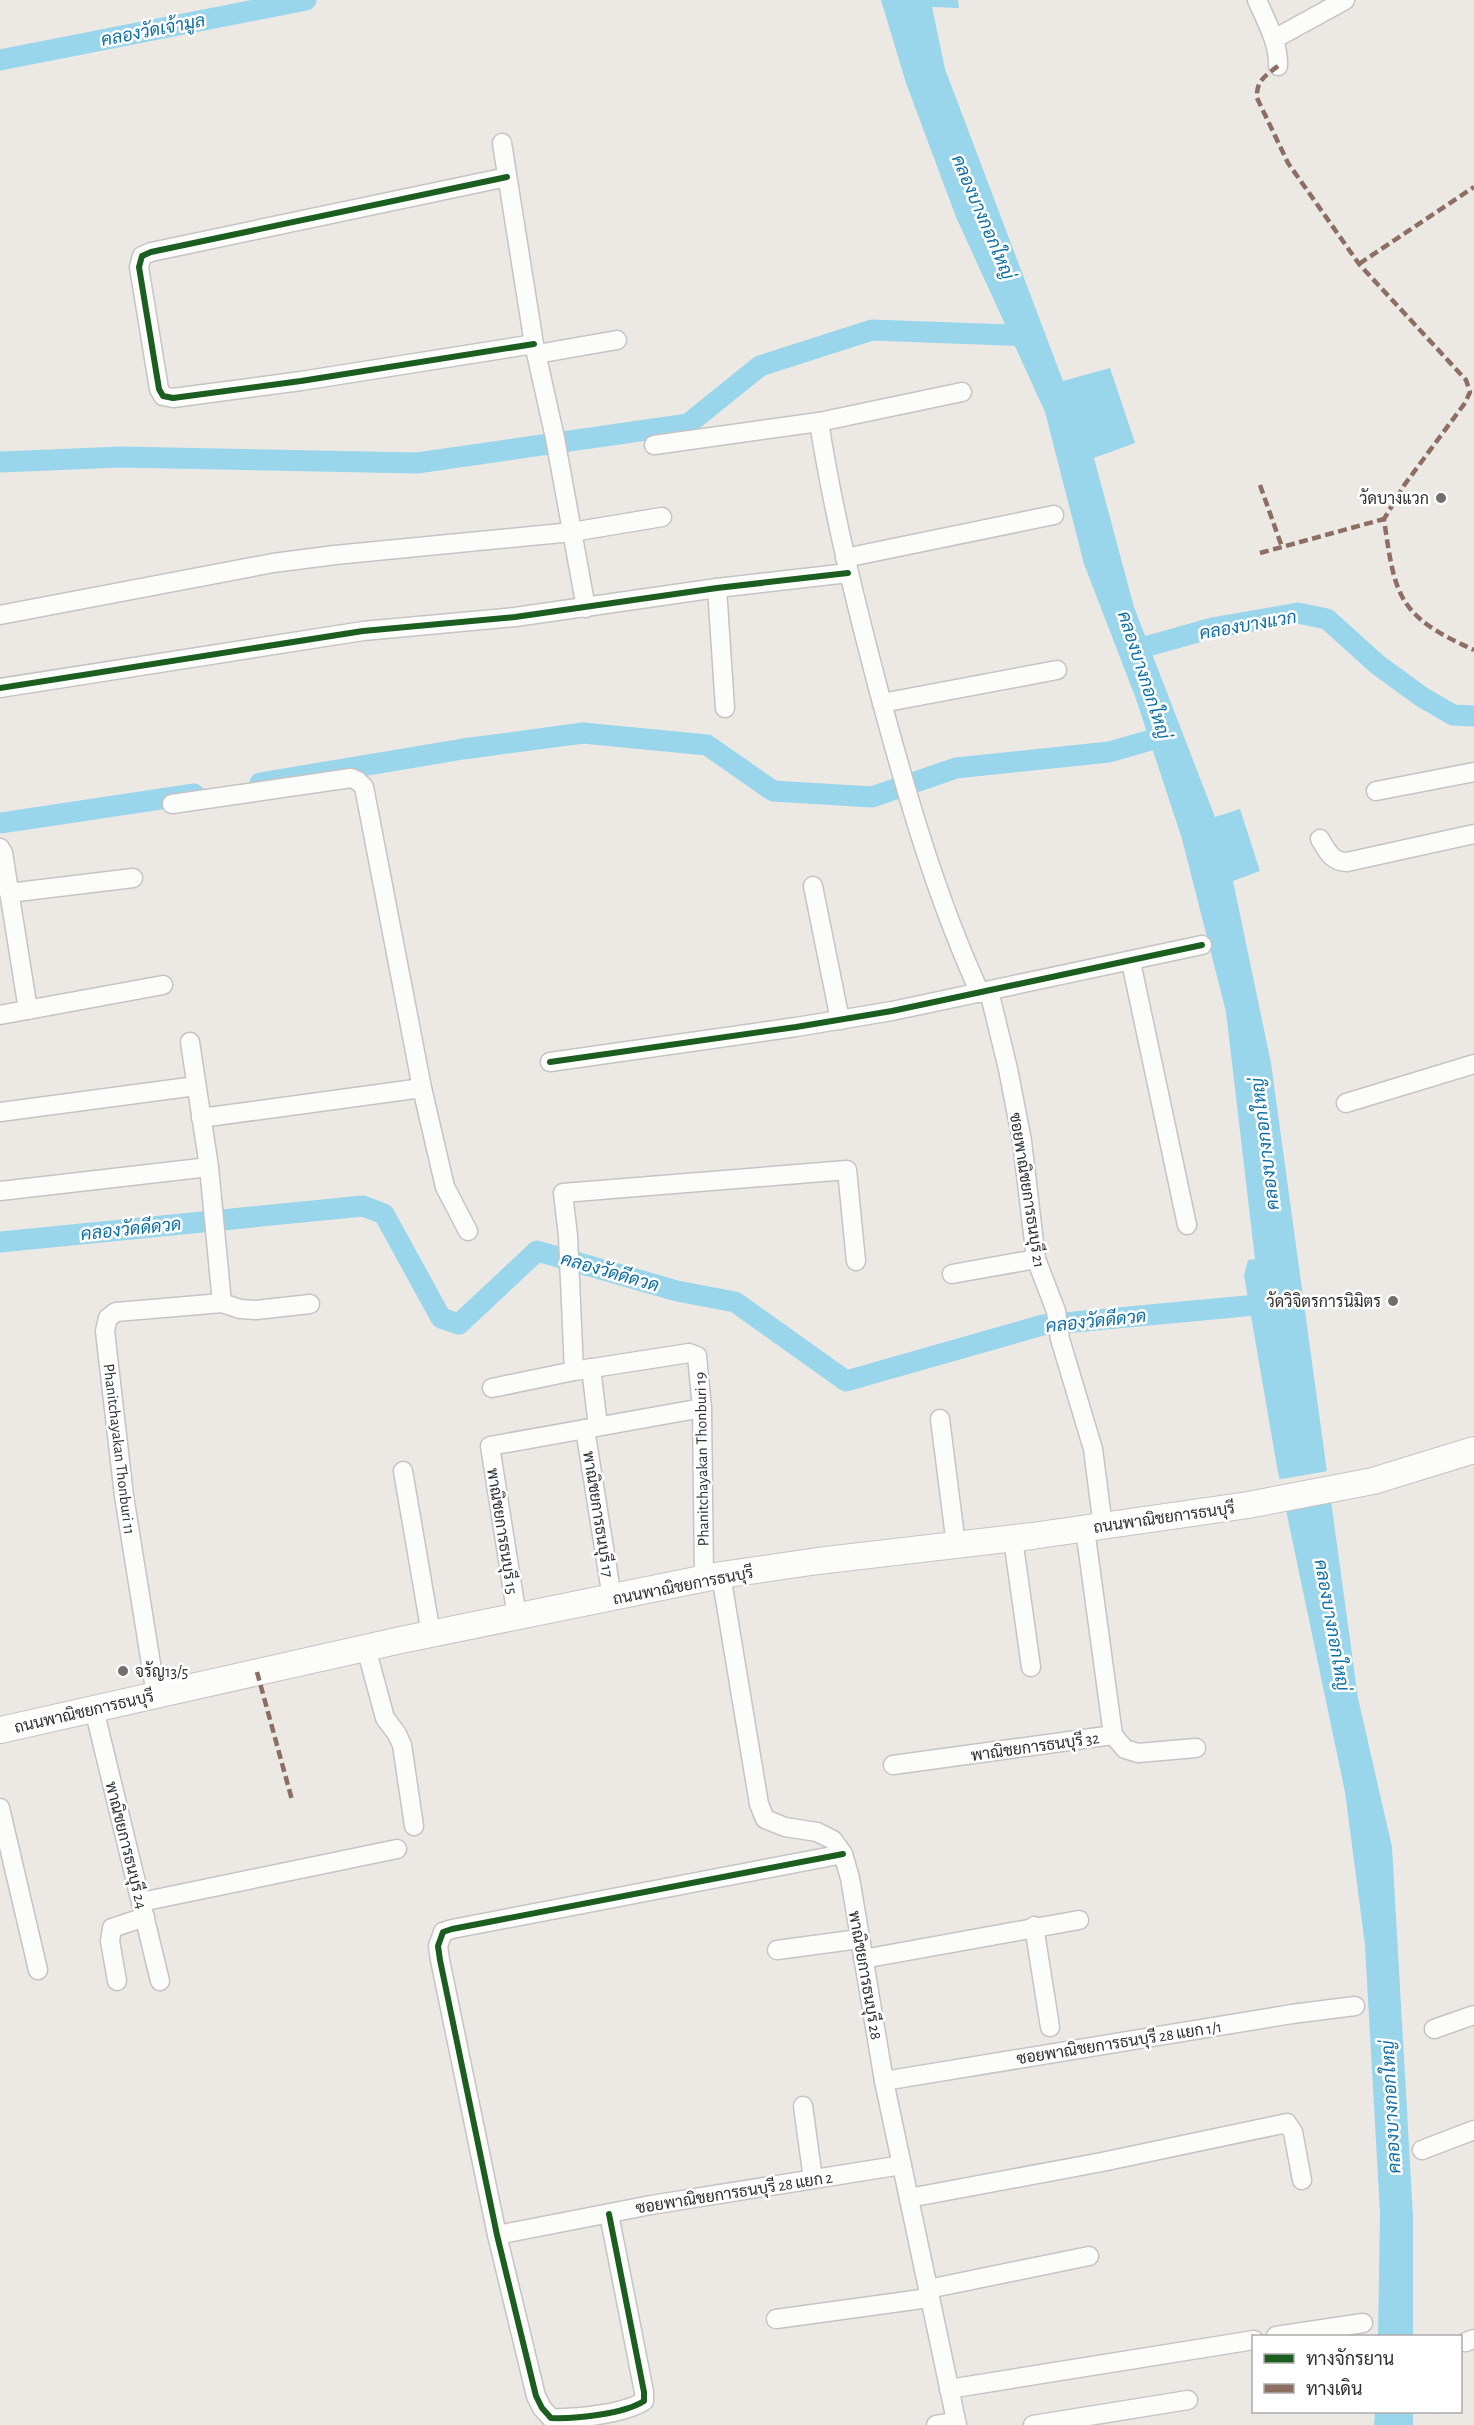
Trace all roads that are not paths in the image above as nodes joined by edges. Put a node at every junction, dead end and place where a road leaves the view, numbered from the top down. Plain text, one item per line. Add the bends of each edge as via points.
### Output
1 (1257, 0) edge
2 (1346, 0) edge
3 (1274, 39) junction
4 (1278, 66) dead end
5 (502, 143) dead end
6 (507, 177) junction
7 (617, 340) dead end
8 (535, 349) junction
9 (962, 392) dead end
10 (819, 422) junction
11 (654, 445) dead end
12 (1053, 515) dead end
13 (662, 517) dead end
14 (572, 532) junction
15 (846, 566) junction
16 (717, 588) junction
17 (586, 608) junction
18 (0, 615) edge
19 (1057, 670) dead end
20 (0, 688) edge
21 (882, 703) junction
22 (725, 708) dead end
23 (1474, 772) edge
24 (1376, 791) dead end
25 (172, 804) dead end
26 (1474, 834) edge
27 (1320, 839) dead end
28 (0, 849) edge
29 (133, 878) dead end
30 (813, 886) dead end
31 (9, 893) junction
32 (1202, 945) dead end
33 (1131, 962) junction
34 (163, 985) dead end
35 (985, 992) junction
36 (28, 1010) junction
37 (0, 1015) edge
38 (840, 1020) junction
39 (190, 1042) dead end
40 (550, 1062) dead end
41 (1474, 1064) edge
42 (196, 1086) junction
43 (422, 1088) junction
44 (1346, 1103) dead end
45 (0, 1112) edge
46 (201, 1118) junction
47 (209, 1167) junction
48 (0, 1191) edge
49 (1187, 1225) dead end
50 (468, 1232) dead end
51 (1036, 1259) junction
52 (856, 1261) dead end
53 (952, 1274) dead end
54 (222, 1303) junction
55 (310, 1304) dead end
56 (583, 1370) junction
57 (492, 1388) dead end
58 (702, 1408) junction
59 (940, 1419) dead end
60 (592, 1428) junction
61 (1474, 1450) edge
62 (403, 1471) dead end
63 (1094, 1528) junction
64 (1013, 1539) junction
65 (956, 1545) junction
66 (712, 1577) junction
67 (612, 1598) junction
68 (517, 1617) junction
69 (431, 1634) junction
70 (366, 1648) junction
71 (1031, 1667) dead end
72 (156, 1695) junction
73 (94, 1709) junction
74 (0, 1730) edge
75 (1113, 1735) junction
76 (1196, 1748) dead end
77 (893, 1765) dead end
78 (0, 1808) edge
79 (414, 1827) dead end
80 (397, 1849) dead end
81 (843, 1854) junction
82 (143, 1910) junction
83 (1079, 1920) dead end
84 (1034, 1926) junction
85 (859, 1939) junction
86 (777, 1950) dead end
87 (863, 1959) junction
88 (38, 1970) dead end
89 (117, 1981) dead end
90 (160, 1981) dead end
91 (1355, 2006) dead end
92 (1474, 2015) edge
93 (1050, 2026) dead end
94 (1434, 2029) dead end
95 (884, 2081) junction
96 (803, 2106) dead end
97 (1474, 2130) edge
98 (1422, 2150) dead end
99 (902, 2165) junction
100 (813, 2180) junction
101 (1302, 2180) dead end
102 (909, 2198) junction
103 (609, 2214) junction
104 (497, 2235) junction
105 (1089, 2256) dead end
106 (928, 2294) junction
107 (776, 2319) dead end
108 (1363, 2323) dead end
109 (1288, 2335) edge
110 (1252, 2340) edge
111 (949, 2389) junction
112 (1188, 2400) dead end
113 (957, 2424) edge
114 (936, 2425) edge
115 (1033, 2425) edge

1 - 3 street
2 - 3 street
3 - 4 street
5 - 6 street
6 - 8 street
6 - 8 street via 151,252 142,256 139,267 163,396 173,398
7 - 8 street
8 - 14 street
9 - 10 street
10 - 11 street
10 - 15 street, ซอยพาณิชยการธนบุรี 21
12 - 15 street
13 - 14 street
14 - 17 street
14 - 18 street via 294,560
15 - 16 street
15 - 21 street, ซอยพาณิชยการธนบุรี 21
16 - 17 street
16 - 22 street
17 - 20 street via 363,631
19 - 21 street
21 - 35 street, ซอยพาณิชยการธนบุรี 21 via 913,817 961,952
23 - 24 street
25 - 43 street via 351,778 364,787
26 - 27 street via 1347,862 1333,858
28 - 31 street
29 - 31 street
30 - 38 street
31 - 36 street
32 - 33 street
33 - 35 street
33 - 49 street
34 - 36 street
35 - 38 street
35 - 51 street, ซอยพาณิชยการธนบุรี 21 via 1008,1069 1022,1141
36 - 37 street
38 - 40 street
39 - 42 street
41 - 44 street
42 - 45 street
42 - 46 street
43 - 46 street
43 - 50 street via 445,1187
46 - 47 street
47 - 48 street
47 - 54 street
51 - 53 street
51 - 63 street, ซอยพาณิชยการธนบุรี 21 via 1056,1311 1060,1339 1093,1449
52 - 56 street, พาณิชยการธนบุรี 17 via 847,1170 563,1193 569,1276
54 - 55 street via 256,1310
54 - 72 street, Phanitchayakan Thonburi 11 via 117,1312 108,1318 105,1331 124,1496
56 - 57 street
56 - 58 street, Phanitchayakan Thonburi 19 via 689,1353 696,1356 699,1364
56 - 60 street, พาณิชยการธนบุรี 17
58 - 60 street
58 - 66 street, Phanitchayakan Thonburi 19
59 - 65 street
60 - 67 street, พาณิชยการธนบุรี 17
60 - 68 street, พาณิชยการธนบุรี 15 via 490,1446
61 - 63 main road, ถนนพาณิชยการธนบุรี via 1373,1480 1248,1505
62 - 69 street
63 - 64 main road, ถนนพาณิชยการธนบุรี
63 - 75 street, พาณิชยการธนบุรี 32
64 - 65 main road, ถนนพาณิชยการธนบุรี
64 - 71 street
65 - 66 main road, ถนนพาณิชยการธนบุรี
66 - 67 main road, ถนนพาณิชยการธนบุรี
66 - 81 street via 765,1819 817,1832 833,1840
67 - 68 main road, ถนนพาณิชยการธนบุรี
68 - 69 main road, ถนนพาณิชยการธนบุรี
69 - 70 main road, ถนนพาณิชยการธนบุรี
70 - 72 main road, ถนนพาณิชยการธนบุรี
70 - 79 street via 385,1718 402,1745
72 - 73 main road, ถนนพาณิชยการธนบุรี
73 - 74 main road, ถนนพาณิชยการธนบุรี
73 - 82 street, พาณิชยการธนบุรี 24
75 - 76 street via 1125,1749 1138,1753
75 - 77 street, พาณิชยการธนบุรี 32
78 - 88 street
80 - 82 street
81 - 85 street, พาณิชยการธนบุรี 28
81 - 104 street via 442,1932 440,1960
82 - 89 street via 112,1928 110,1941
82 - 90 street, พาณิชยการธนบุรี 24
83 - 84 street
84 - 87 street
84 - 93 street
85 - 86 street
85 - 87 street, พาณิชยการธนบุรี 28
87 - 95 street, พาณิชยการธนบุรี 28
91 - 95 street, ซอยพาณิชยการธนบุรี 28 แยก 1/1
92 - 94 street
95 - 99 street, พาณิชยการธนบุรี 28
96 - 100 street
97 - 98 street
99 - 100 street, ซอยพาณิชยการธนบุรี 28 แยก 2
99 - 102 street, พาณิชยการธนบุรี 28
100 - 103 street, ซอยพาณิชยการธนบุรี 28 แยก 2
101 - 102 street via 1293,2132 1287,2123
102 - 106 street, พาณิชยการธนบุรี 28
103 - 104 street, ซอยพาณิชยการธนบุรี 28 แยก 2
103 - 104 street via 644,2392 644,2401 635,2407 561,2418 545,2414 536,2396
105 - 106 street
106 - 107 street
106 - 111 street, พาณิชยการธนบุรี 28
108 - 109 street
110 - 111 street
111 - 113 street, พาณิชยการธนบุรี 28
112 - 115 street
113 - 114 street

